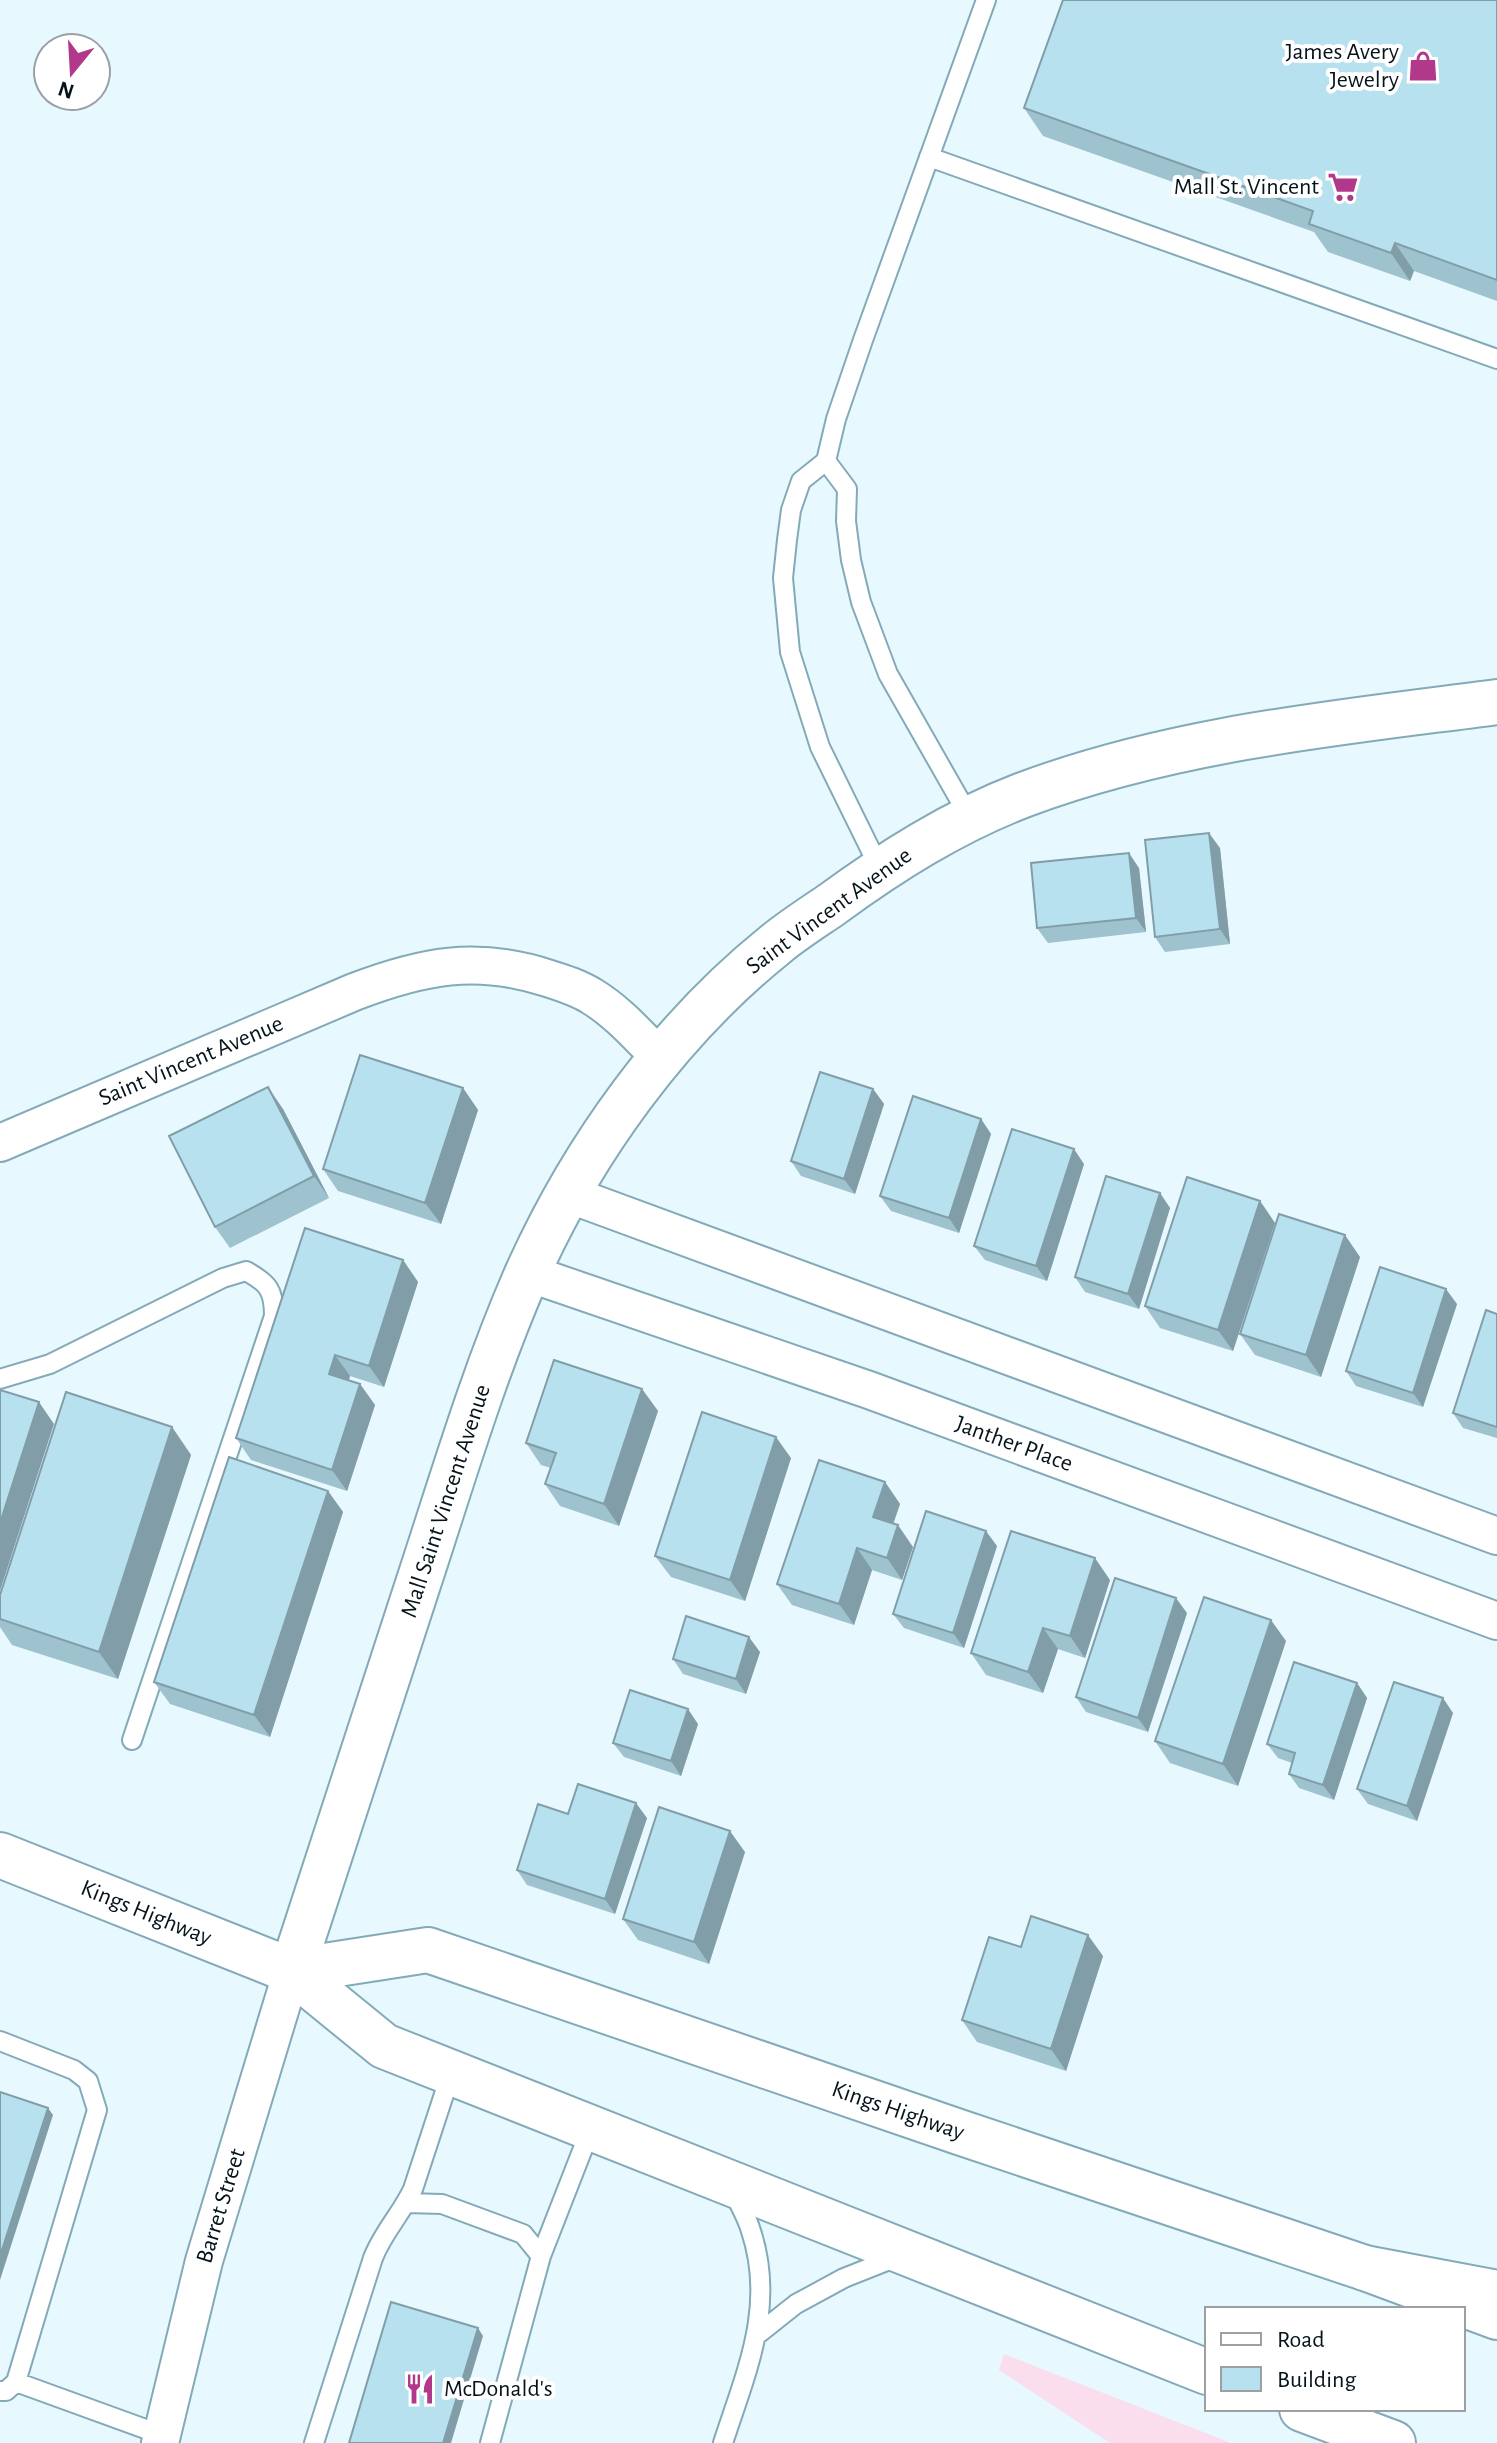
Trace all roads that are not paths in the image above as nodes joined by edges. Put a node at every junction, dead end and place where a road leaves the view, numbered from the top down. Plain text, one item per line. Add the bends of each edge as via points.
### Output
1 (986, 0) edge
2 (929, 157) junction
3 (1497, 359) edge
4 (826, 461) junction
5 (1497, 702) edge
6 (970, 818) junction
7 (880, 869) junction
8 (662, 1059) junction
9 (0, 1143) edge
10 (568, 1194) junction
11 (528, 1273) junction
12 (0, 1379) edge
13 (1497, 1536) edge
14 (1497, 1621) edge
15 (132, 1740) dead end
16 (2, 1863) edge
17 (292, 1971) junction
18 (0, 2041) edge
19 (451, 2073) junction
20 (591, 2128) junction
21 (731, 2185) junction
22 (407, 2203) junction
23 (907, 2253) junction
24 (541, 2256) junction
25 (1365, 2268) junction
26 (1497, 2293) edge
27 (1497, 2317) edge
28 (757, 2335) junction
29 (1205, 2371) edge
30 (8, 2386) edge
31 (1307, 2411) edge
32 (161, 2439) edge
33 (1379, 2440) edge
34 (314, 2443) edge
35 (490, 2443) edge
36 (723, 2443) edge

1 - 2 lane
2 - 3 lane
2 - 4 lane via 836,419
4 - 6 lane via 847,489 851,560 888,674
4 - 7 lane via 801,481 791,510 783,578 790,652 820,747
5 - 6 main road, Saint Vincent Avenue via 1206,743 1112,765
6 - 7 main road, Saint Vincent Avenue
7 - 8 main road, Saint Vincent Avenue via 776,944 701,1013
8 - 9 street, Saint Vincent Avenue via 614,1012 568,984 513,968 450,965 354,992
8 - 10 main road, Mall Saint Vincent Avenue via 618,1115
10 - 11 main road, Mall Saint Vincent Avenue
10 - 13 street
11 - 14 street, Janther Place via 869,1390
11 - 17 main road, Mall Saint Vincent Avenue via 458,1463
12 - 15 lane via 50,1364 246,1271 263,1281 274,1297 274,1316
16 - 17 main road, Kings Highway
17 - 19 main road, Kings Highway via 384,2046
17 - 25 main road, Kings Highway via 428,1950
17 - 32 street, Barret Street via 204,2261
18 - 30 lane via 74,2070 88,2081 97,2110
19 - 20 main road, Kings Highway
19 - 22 lane
20 - 21 main road, Kings Highway
20 - 24 lane
21 - 23 main road, Kings Highway
21 - 28 lane via 758,2262
22 - 24 lane via 442,2204 523,2234
22 - 34 lane via 381,2237
23 - 28 lane via 832,2284
23 - 29 main road, Kings Highway
24 - 35 lane
25 - 26 main road
25 - 27 main road, Kings Highway
28 - 36 lane
30 - 32 lane
31 - 33 main road

